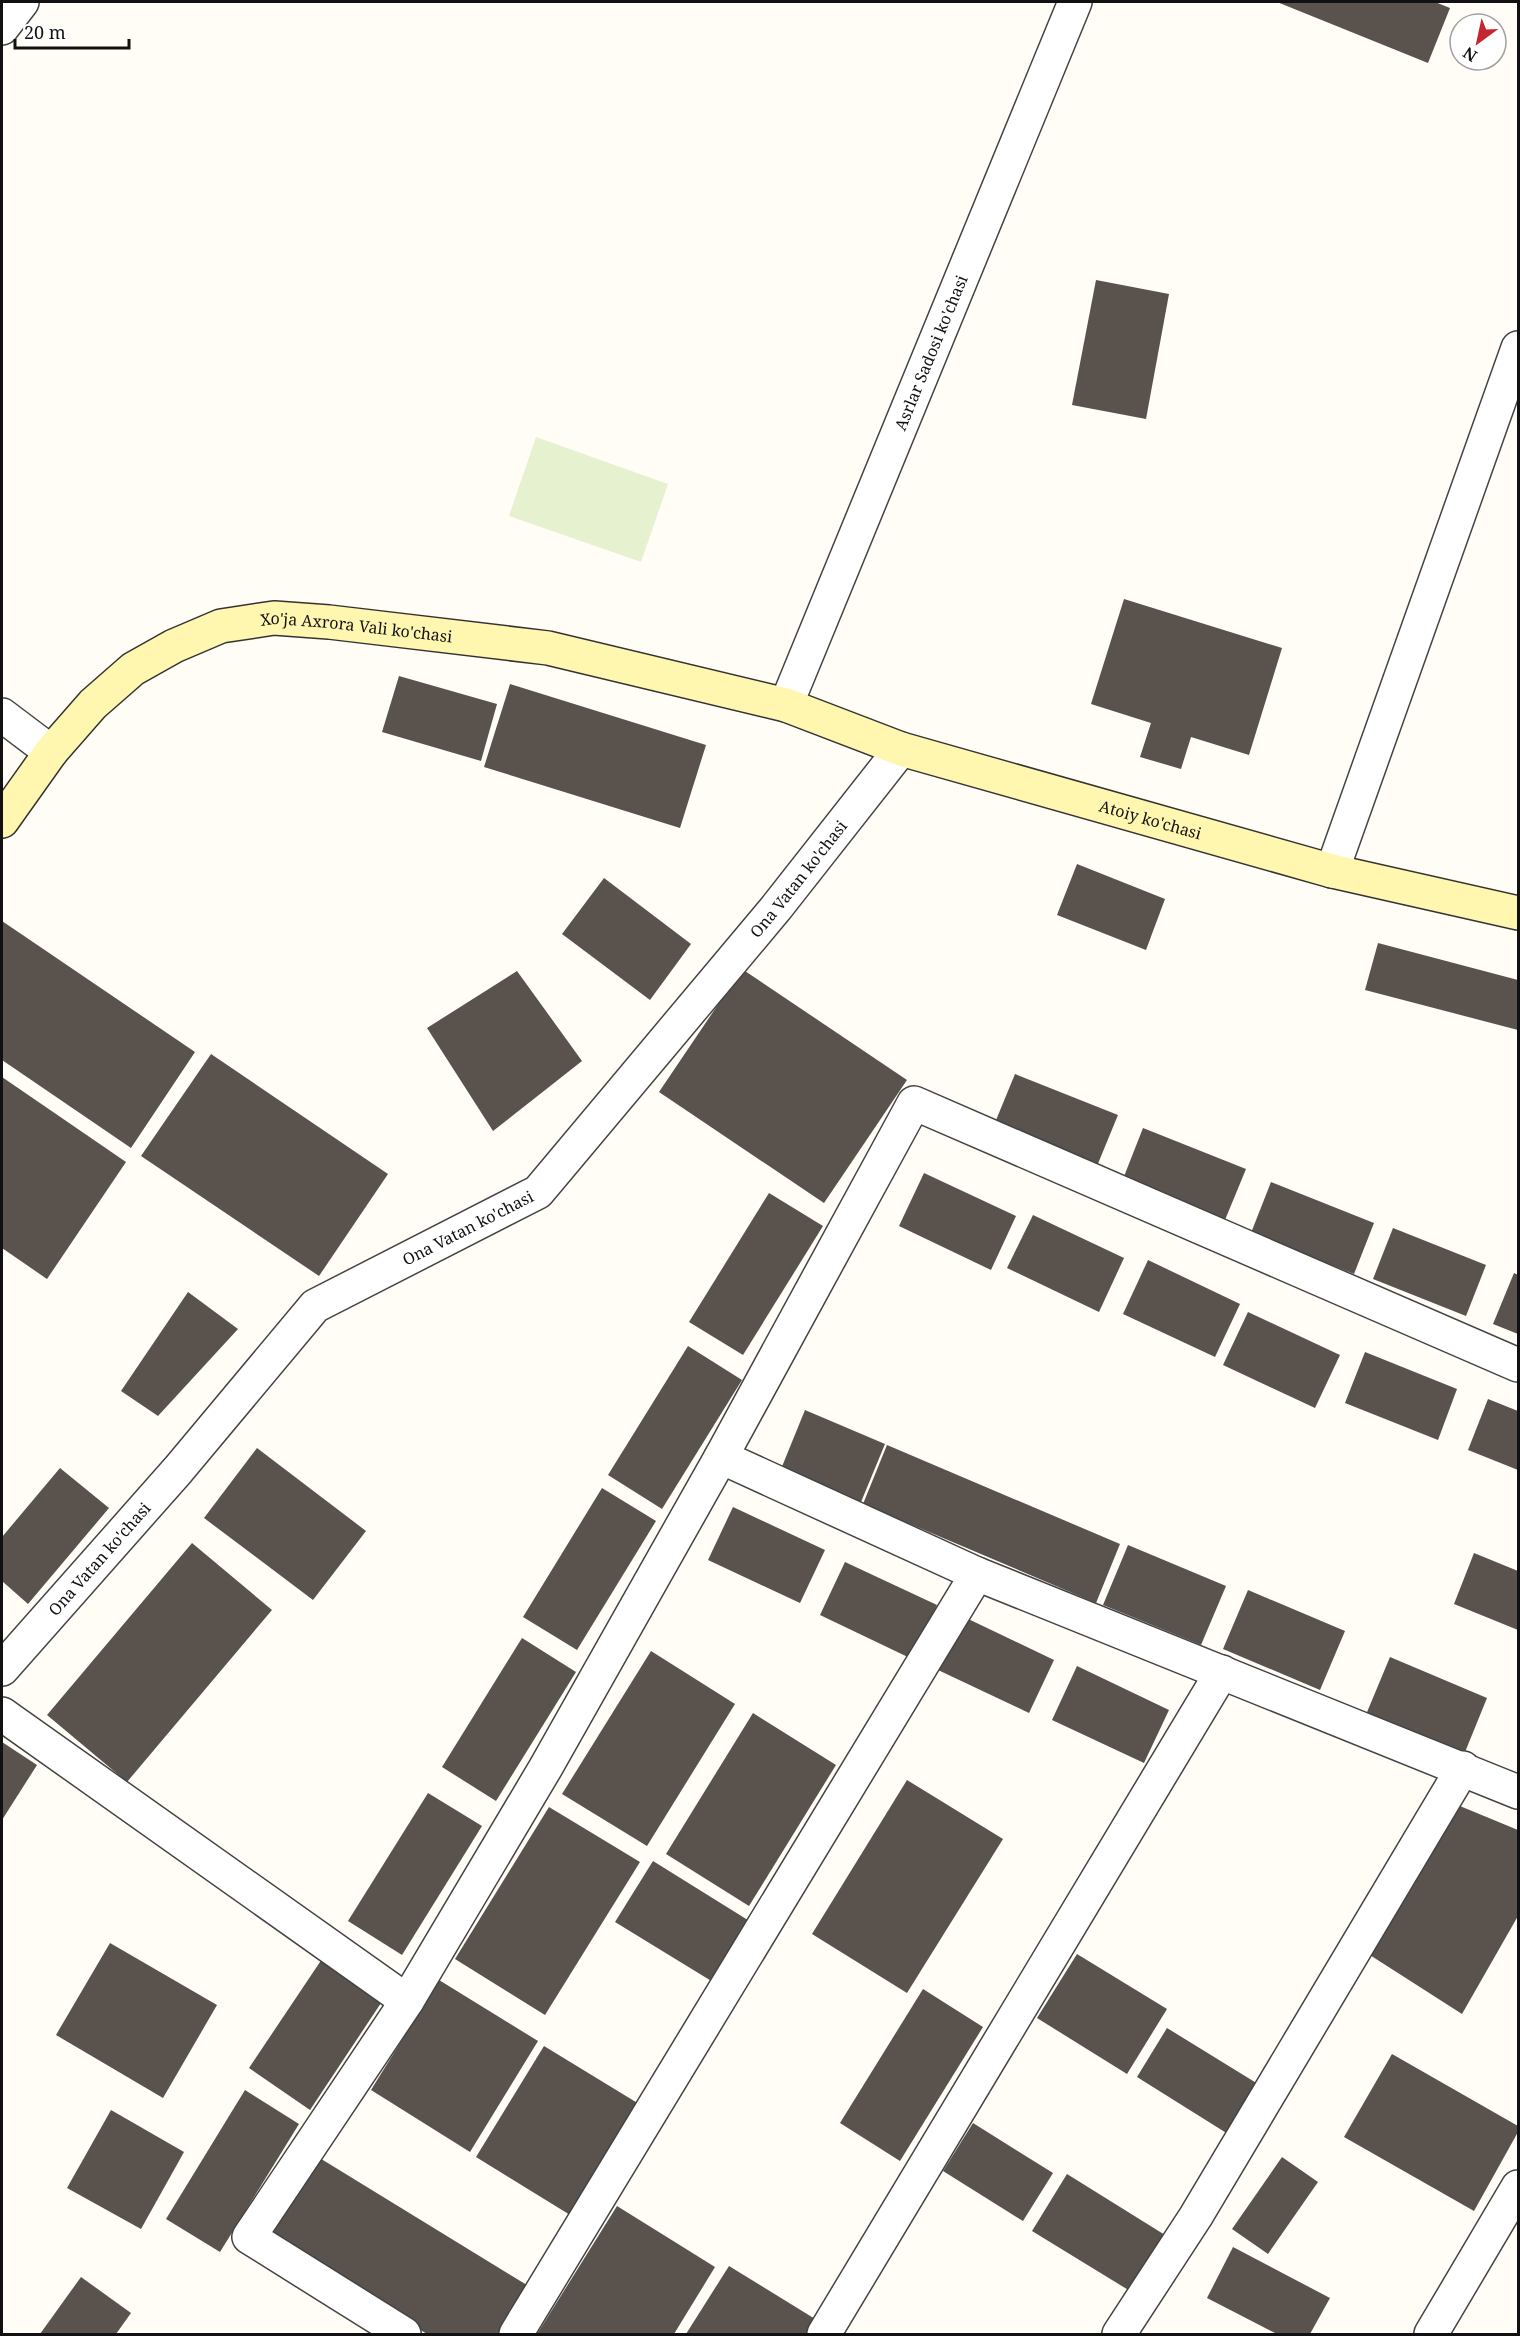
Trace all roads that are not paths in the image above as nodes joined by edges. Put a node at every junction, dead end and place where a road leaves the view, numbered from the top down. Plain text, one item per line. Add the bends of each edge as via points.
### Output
1 (22, 2) edge
2 (1076, 2) edge
3 (2, 28) edge
4 (1518, 348) edge
5 (786, 705) junction
6 (2, 715) edge
7 (901, 749) junction
8 (51, 752) junction
9 (2, 821) edge
10 (1332, 871) junction
11 (1518, 913) edge
12 (1518, 1365) edge
13 (721, 1456) junction
14 (977, 1574) junction
15 (2, 1669) edge
16 (1222, 1672) junction
17 (2, 1714) edge
18 (1463, 1768) junction
19 (1518, 1792) edge
20 (407, 2001) junction
21 (1518, 2187) edge
22 (404, 2334) edge
23 (516, 2334) edge
24 (824, 2334) edge
25 (1119, 2334) edge
26 (1431, 2334) edge

1 - 3 street
2 - 5 street, Asrlar Sadosi ko'chasi
4 - 10 street
5 - 7 street, Atoiy ko'chasi
5 - 8 street, Xo'ja Axrora Vali ko'chasi via 548,648 274,618 221,626 133,669 93,704
6 - 8 street
7 - 10 street, Atoiy ko'chasi
7 - 15 street, Ona Vatan ko'chasi via 777,908 538,1192 315,1306 178,1470
8 - 9 street, Xo'ja Axrora Vali ko'chasi
10 - 11 street, Atoiy ko'chasi
12 - 13 street via 914,1104
13 - 14 street
13 - 20 street via 546,1767
14 - 16 street
14 - 23 street
16 - 18 street
16 - 24 street
17 - 20 street
18 - 19 street
18 - 25 street via 1196,2216
20 - 22 street via 249,2237
21 - 26 street

